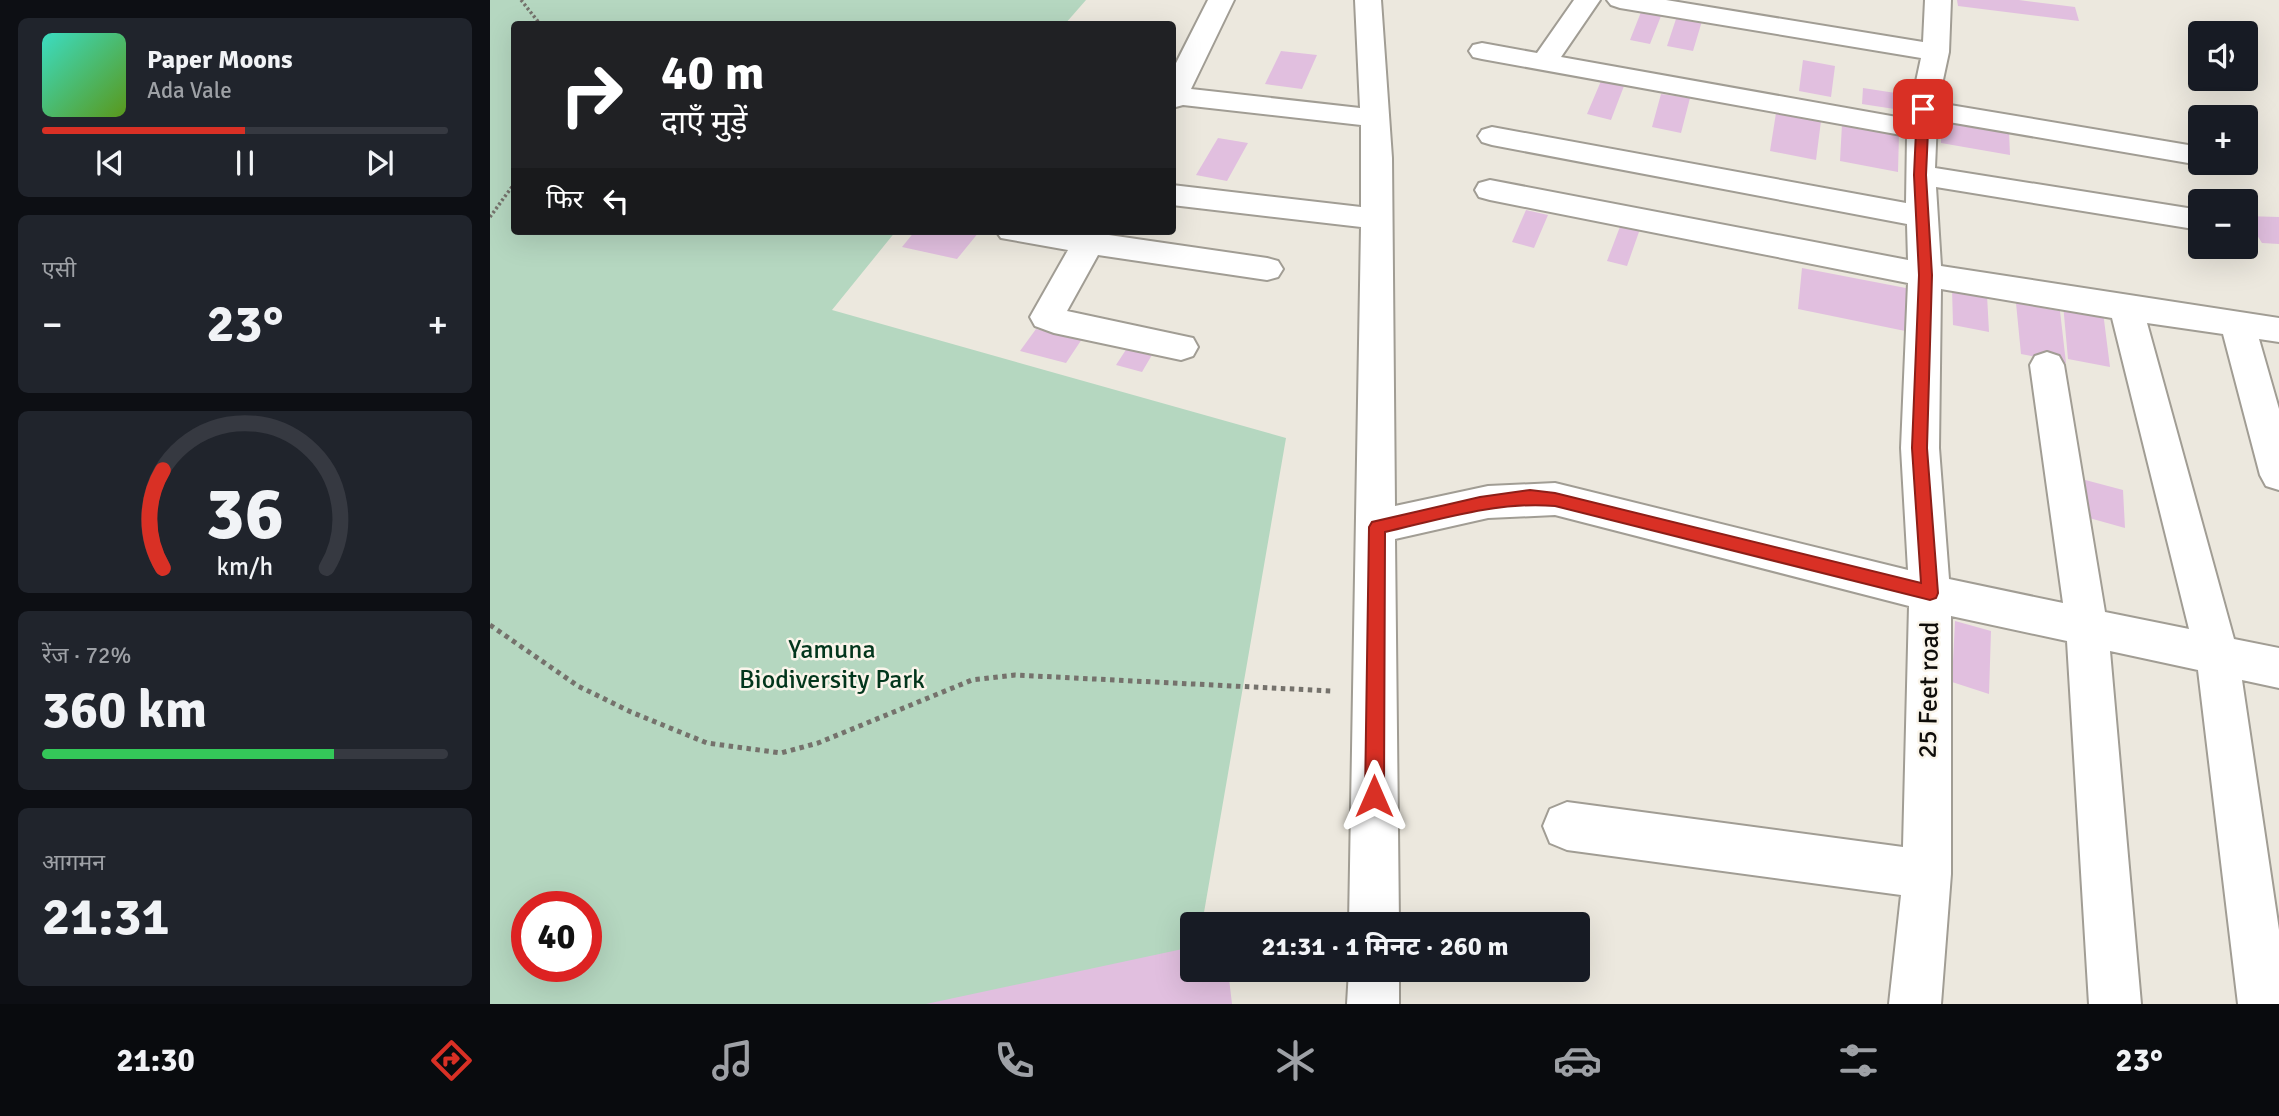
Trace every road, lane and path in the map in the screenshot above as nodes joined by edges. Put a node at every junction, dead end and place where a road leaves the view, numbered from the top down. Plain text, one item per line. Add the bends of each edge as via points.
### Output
1 (521, 0) edge
2 (1221, 0) edge
3 (1368, 0) edge
4 (1587, 0) edge
5 (1620, 0) edge
6 (1938, 0) edge
7 (538, 21) edge
8 (1482, 51) dead end
9 (1936, 52) junction
10 (1544, 62) junction
11 (1176, 91) edge
12 (1176, 97) edge
13 (1374, 118) junction
14 (1923, 119) junction
15 (1492, 136) dead end
16 (2188, 154) edge
17 (1920, 175) junction
18 (511, 188) edge
19 (1490, 190) dead end
20 (1176, 195) edge
21 (490, 217) edge
22 (1924, 218) junction
23 (2188, 218) edge
24 (1377, 219) junction
25 (1065, 235) edge
26 (1091, 237) edge
27 (1267, 269) dead end
28 (1925, 275) junction
29 (2126, 309) junction
30 (2238, 326) junction
31 (2279, 330) edge
32 (1181, 347) dead end
33 (2047, 365) dead end
34 (2278, 469) edge
35 (1377, 527) junction
36 (1930, 593) junction
37 (490, 625) edge
38 (2087, 627) junction
39 (2217, 655) junction
40 (2279, 667) edge
41 (1375, 694) junction
42 (1567, 826) dead end
43 (1927, 874) junction
44 (1374, 912) edge
45 (1374, 982) edge
46 (1373, 1004) edge
47 (1914, 1004) edge
48 (2115, 1004) edge
49 (2264, 1004) edge

1 - 7 path
2 - 11 street
3 - 13 street
4 - 10 street
5 - 9 street
6 - 9 street, 25 Feet road
8 - 10 street
9 - 14 street, 25 Feet road
10 - 14 street
12 - 13 street
13 - 24 street
14 - 16 street
14 - 17 street, 25 Feet road
15 - 22 street
17 - 22 street, 25 Feet road
17 - 23 street
18 - 21 path
19 - 28 street
20 - 24 street
22 - 28 street, 25 Feet road
24 - 35 street
25 - 26 street
26 - 27 street
26 - 32 street via 1048,312 1050,320
28 - 29 street
28 - 36 street, 25 Feet road via 1920,448
29 - 30 street
29 - 39 street
30 - 31 street
30 - 34 street
33 - 38 street
35 - 36 street via 1480,503 1555,499
35 - 41 street
36 - 38 street
36 - 43 street, 25 Feet road
37 - 41 path via 578,686 631,712 707,743 780,753 817,743 972,680 1014,676 1134,679
38 - 39 street
38 - 48 street
39 - 40 street
39 - 49 street
41 - 44 street
42 - 43 street
43 - 47 street, 25 Feet road
45 - 46 street

